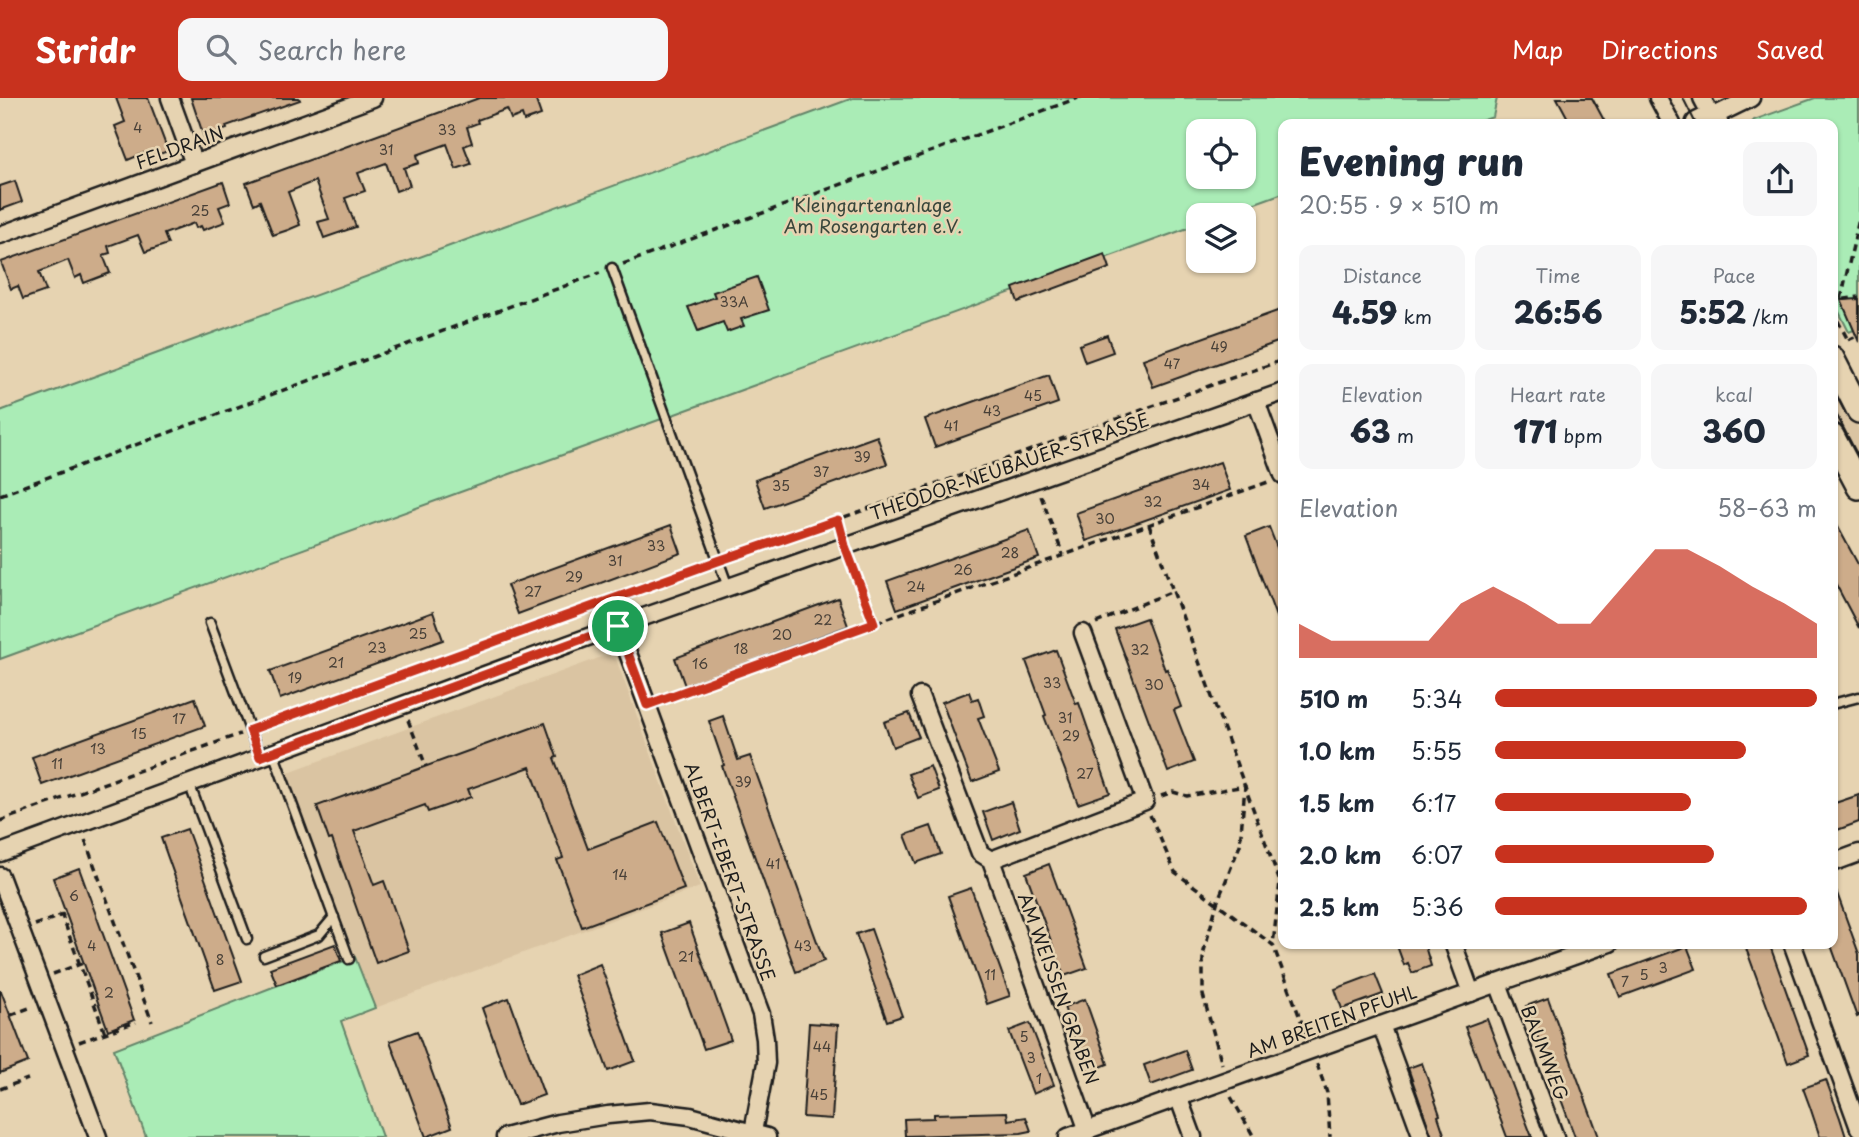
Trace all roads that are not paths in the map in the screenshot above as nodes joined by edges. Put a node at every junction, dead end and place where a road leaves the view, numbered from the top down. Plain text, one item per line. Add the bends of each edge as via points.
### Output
1 (170, 98) edge
2 (373, 98) edge
3 (1658, 98) edge
4 (1751, 98) edge
5 (1707, 116) edge
6 (1668, 119) edge
7 (194, 164) junction
8 (0, 235) edge
9 (612, 268) road end
10 (1838, 370) edge
11 (1278, 393) edge
12 (1256, 401) junction
13 (1859, 411) edge
14 (1838, 447) edge
15 (1277, 478) edge
16 (1859, 487) edge
17 (728, 587) junction
18 (210, 623) dead end
19 (618, 626) junction
20 (1083, 633) road end
21 (920, 696) dead end
22 (1859, 697) edge
23 (1838, 702) edge
24 (267, 754) junction
25 (190, 783) junction
26 (0, 853) edge
27 (1859, 853) edge
28 (991, 860) junction
29 (1838, 861) edge
30 (0, 876) edge
31 (334, 916) junction
32 (247, 939) dead end
33 (1455, 949) edge
34 (1593, 949) edge
35 (1794, 949) edge
36 (264, 956) dead end
37 (349, 959) dead end
38 (1497, 983) junction
39 (1471, 993) junction
40 (1381, 1025) junction
41 (1178, 1099) junction
42 (1859, 1128) edge
43 (1088, 1131) junction
44 (757, 1136) edge
45 (98, 1137) edge
46 (505, 1137) edge
47 (1068, 1137) edge
48 (1193, 1137) edge
49 (1422, 1137) edge
50 (1555, 1137) edge

1 - 7 street
2 - 7 street, FELDRAIN
3 - 6 street
4 - 5 street
7 - 8 street, FELDRAIN
9 - 17 lane
10 - 13 street
11 - 12 street, THEODOR-NEUBAUER-STRASSE
12 - 15 street
12 - 17 street, THEODOR-NEUBAUER-STRASSE
14 - 16 street
17 - 19 street, THEODOR-NEUBAUER-STRASSE
18 - 24 lane via 250,730
19 - 24 street, THEODOR-NEUBAUER-STRASSE
19 - 44 street, ALBERT-EBERT-STRASSE via 761,1014 766,1063
20 - 28 street via 1144,801
21 - 28 street, AM WEISSEN GRABEN via 980,853
22 - 23 lane
24 - 25 street, THEODOR-NEUBAUER-STRASSE
24 - 31 lane
25 - 26 street, THEODOR-NEUBAUER-STRASSE
25 - 32 lane
27 - 29 street
28 - 43 street, AM WEISSEN GRABEN
30 - 45 street
31 - 36 lane via 318,935
31 - 37 lane
33 - 39 street
34 - 38 street, AM BREITEN PFUHL
35 - 42 street
38 - 39 street, AM BREITEN PFUHL
38 - 50 street, BAUMWEG
39 - 40 street, AM BREITEN PFUHL
40 - 41 street, AM BREITEN PFUHL
40 - 49 street
41 - 43 street, AM BREITEN PFUHL
41 - 48 street
43 - 47 street, AM BREITEN PFUHL
44 - 46 street via 690,1116 650,1111 558,1123

